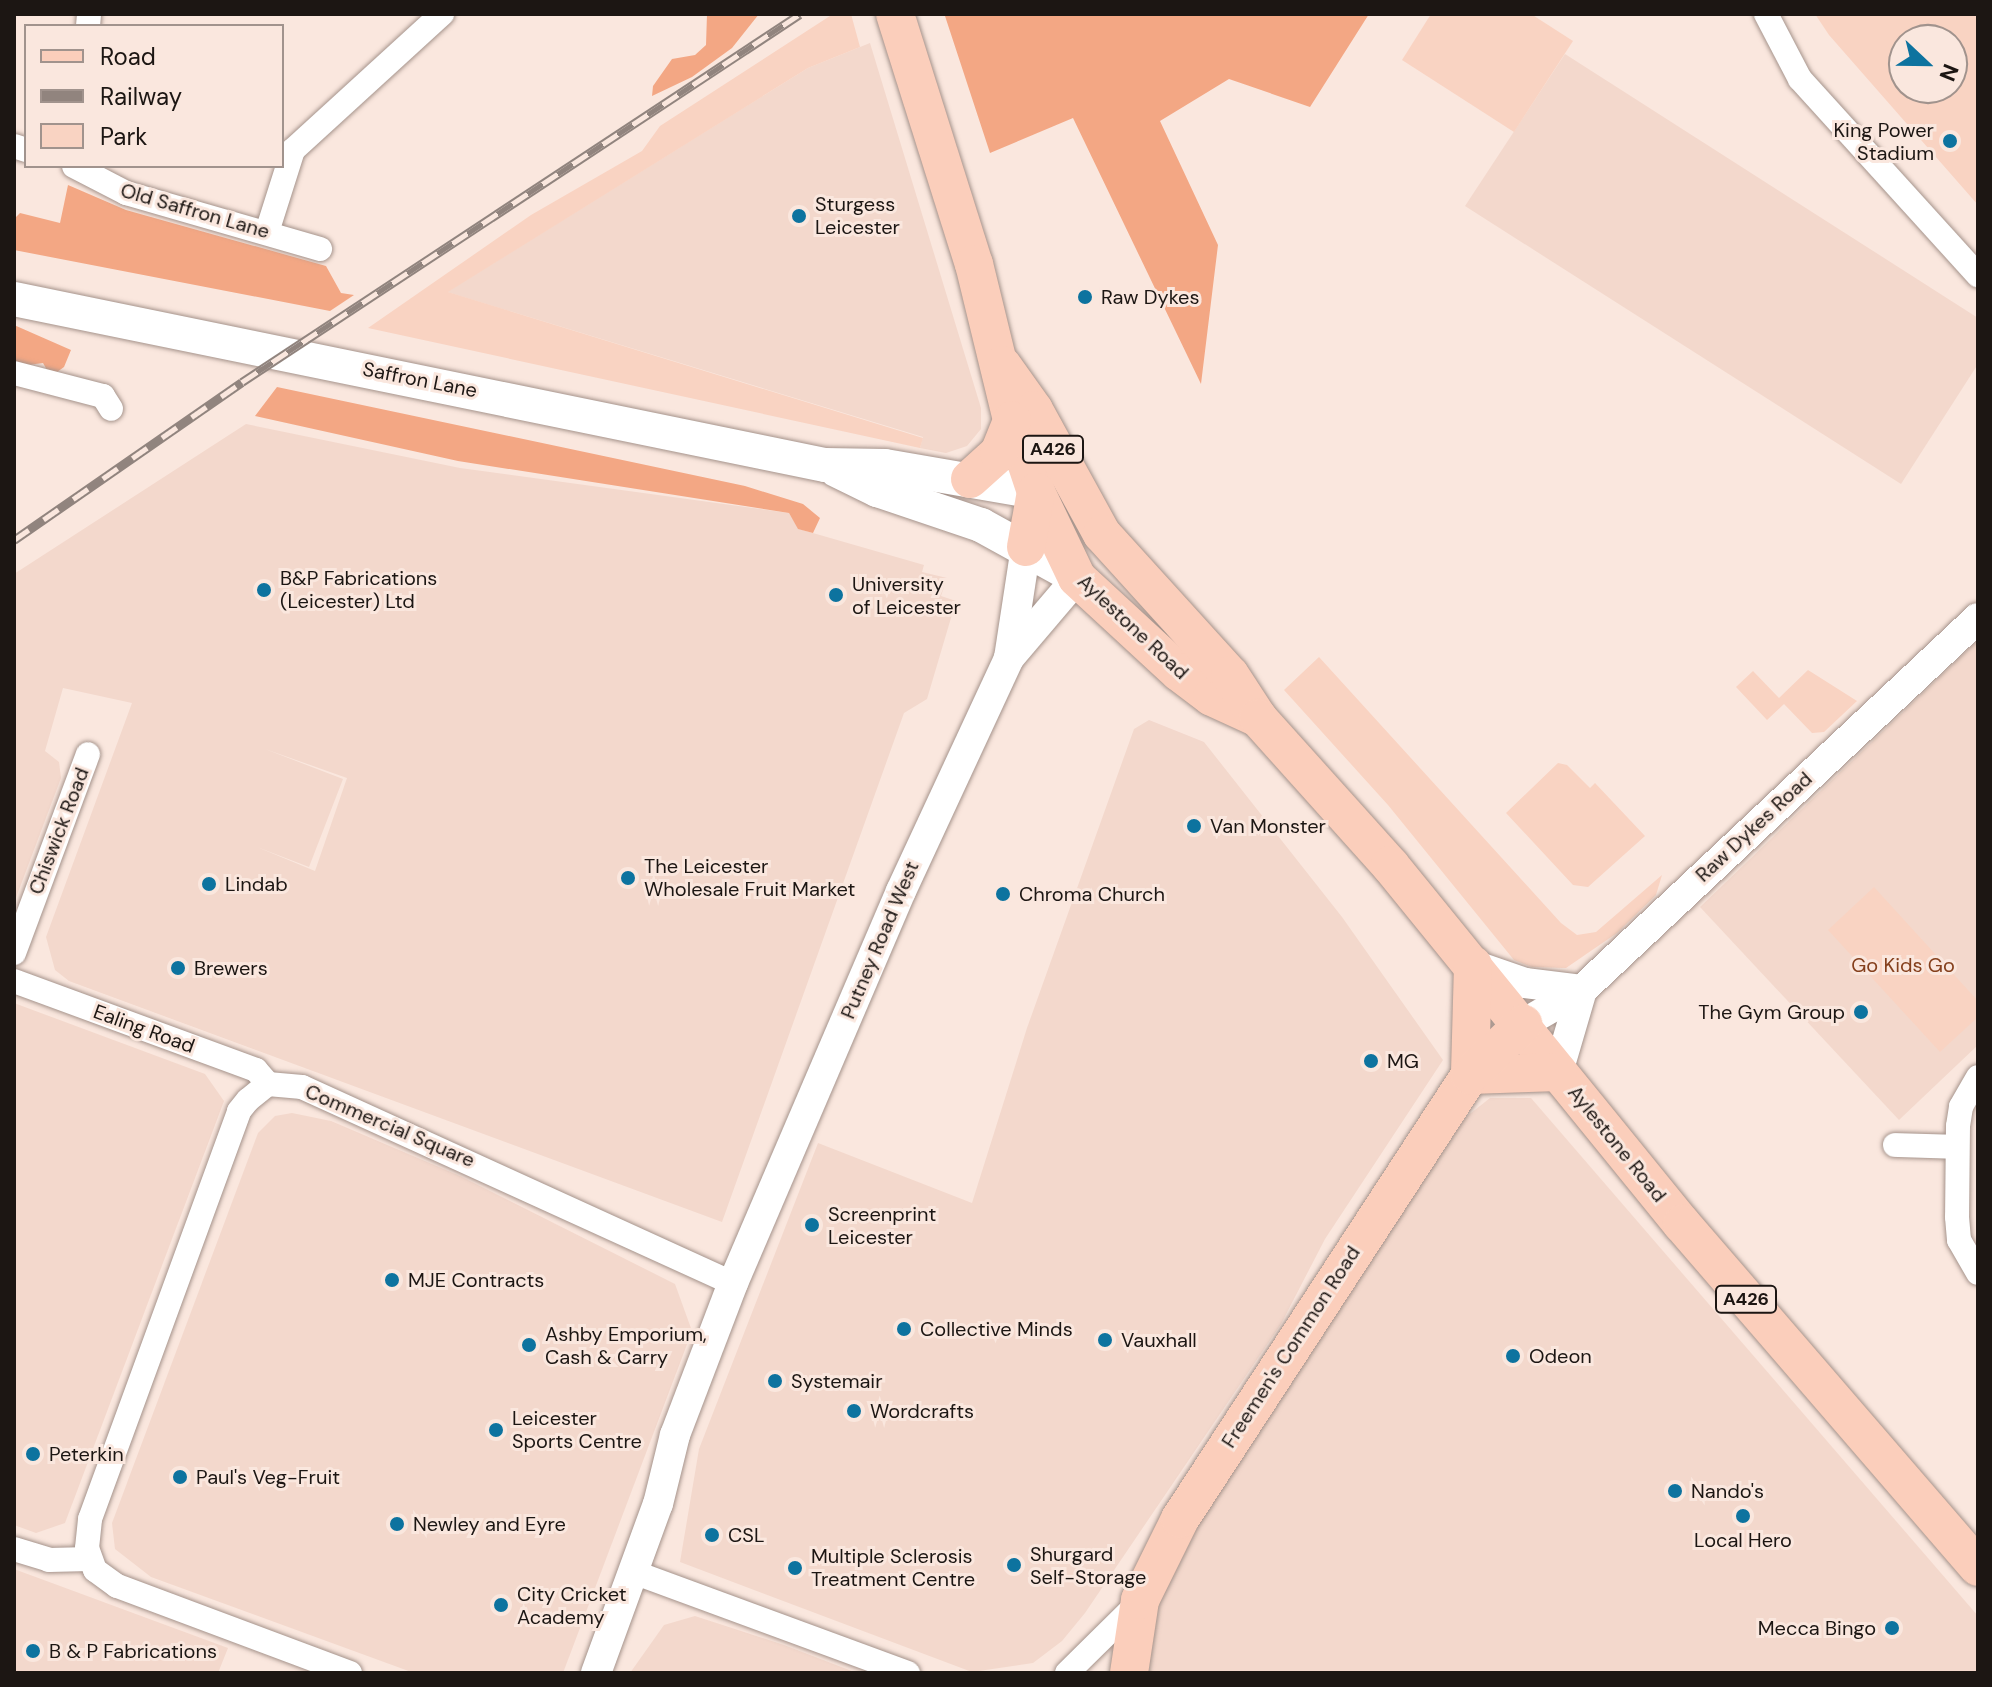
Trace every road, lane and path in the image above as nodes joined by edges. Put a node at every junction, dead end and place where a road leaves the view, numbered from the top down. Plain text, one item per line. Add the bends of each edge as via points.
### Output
1 (442, 14) edge
2 (895, 14) edge
3 (1766, 14) edge
4 (78, 168) edge
5 (267, 232) junction
6 (320, 249) dead end
7 (1978, 275) edge
8 (14, 299) edge
9 (1002, 365) junction
10 (14, 373) edge
11 (111, 409) dead end
12 (1012, 420) junction
13 (825, 465) junction
14 (970, 479) junction
15 (1036, 492) junction
16 (1102, 534) junction
17 (1026, 547) junction
18 (1077, 578) junction
19 (1978, 618) edge
20 (1009, 658) junction
21 (1258, 718) junction
22 (88, 754) dead end
23 (14, 953) edge
24 (1473, 965) junction
25 (14, 981) edge
26 (1582, 990) junction
27 (1472, 1013) junction
28 (1523, 1024) junction
29 (1558, 1072) junction
30 (1470, 1075) junction
31 (1978, 1077) edge
32 (268, 1084) junction
33 (1895, 1145) dead end
34 (1957, 1147) junction
35 (1978, 1273) edge
36 (733, 1283) junction
37 (14, 1549) edge
38 (90, 1559) junction
39 (1978, 1567) edge
40 (633, 1572) junction
41 (1140, 1600) junction
42 (350, 1673) edge
43 (596, 1673) edge
44 (908, 1673) edge
45 (1067, 1673) edge
46 (1129, 1673) edge

1 - 5 street via 293,150
2 - 9 main road, Aylestone Road / A426
3 - 7 street via 1800,79
4 - 5 street, Old Saffron Lane via 126,193
5 - 6 street, Old Saffron Lane
8 - 13 main road, Saffron Lane
9 - 12 main road, Aylestone Road / A426
9 - 16 main road, Aylestone Road / A426 via 1034,410
10 - 11 street via 103,396
12 - 14 main road via 999,453
12 - 15 main road, Aylestone Road / A426
13 - 14 main road, Saffron Lane via 885,466
13 - 17 main road, Saffron Lane
14 - 15 main road, Saffron Lane
15 - 16 main road
15 - 17 main road
15 - 18 main road, Aylestone Road / A426
16 - 21 main road, Aylestone Road / A426 via 1230,675
17 - 18 main road, Saffron Lane
17 - 20 street, Putney Road West
18 - 20 street, Putney Road West
18 - 21 main road, Aylestone Road / A426 via 1179,672 1212,697
19 - 26 street, Raw Dykes Road
20 - 36 street, Putney Road West
21 - 24 main road, Aylestone Road / A426
22 - 23 street, Chiswick Road
24 - 26 street via 1525,983
24 - 27 main road
24 - 28 main road, Aylestone Road / A426
25 - 32 street, Ealing Road via 256,1070
26 - 28 street, Raw Dykes Road
26 - 29 street
27 - 28 main road
27 - 30 main road
28 - 29 main road, Aylestone Road / A426
28 - 30 main road, Freemen's Common Road
29 - 30 main road
29 - 39 main road, Aylestone Road / A426
30 - 41 main road, Freemen's Common Road via 1180,1519
31 - 34 street via 1961,1107
32 - 36 street, Commercial Square via 302,1087 383,1121
32 - 38 street via 248,1100 233,1126 90,1519
33 - 34 street
34 - 35 street via 1959,1240
36 - 40 street via 675,1435
37 - 38 street via 49,1560
38 - 42 street via 95,1570 117,1586
40 - 43 street
40 - 44 street
41 - 45 street, Freemen's Common Road
41 - 46 main road

